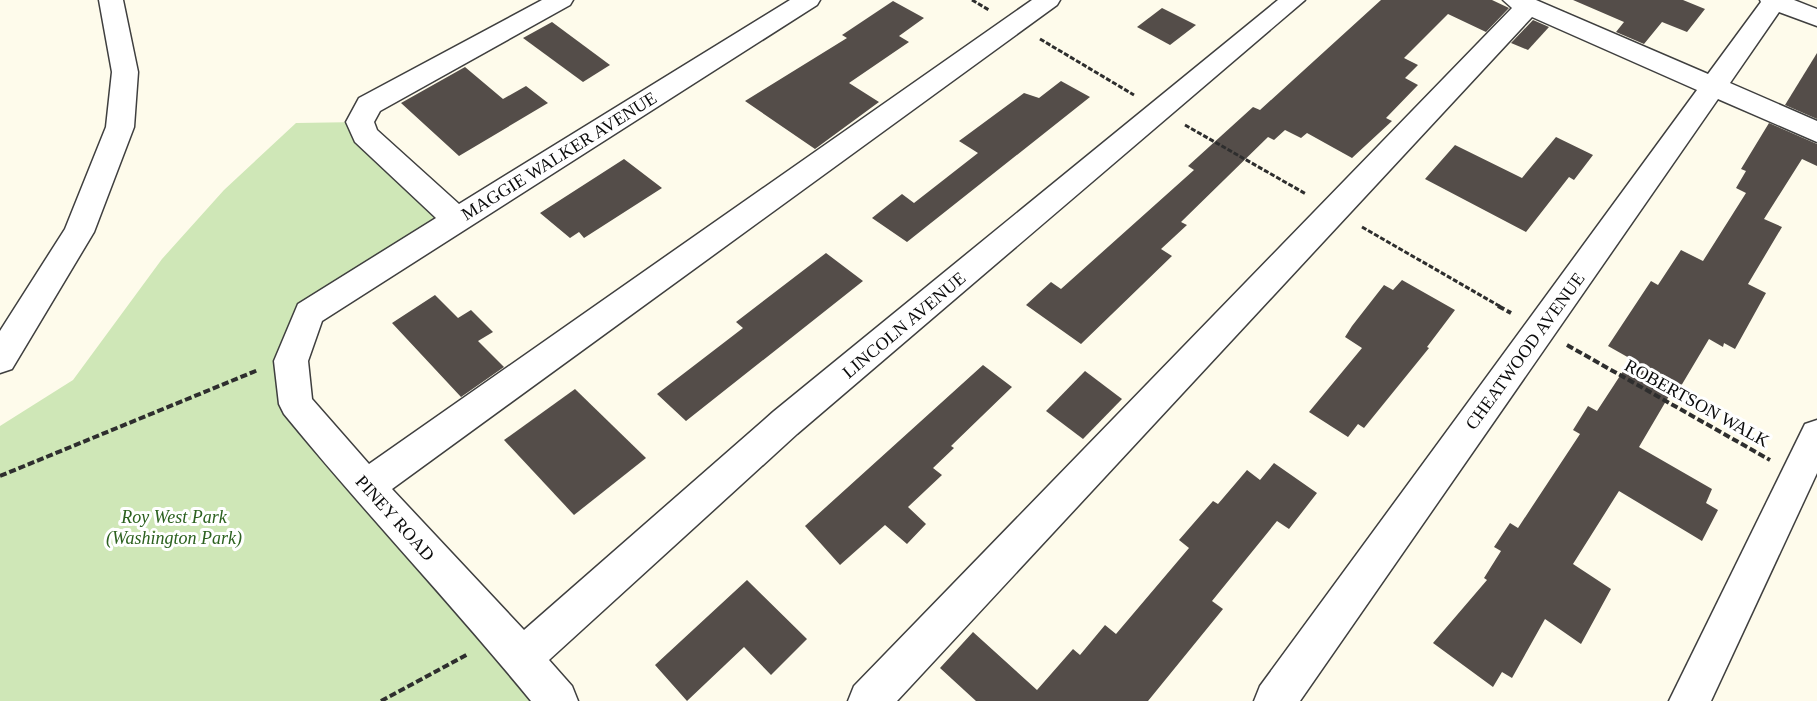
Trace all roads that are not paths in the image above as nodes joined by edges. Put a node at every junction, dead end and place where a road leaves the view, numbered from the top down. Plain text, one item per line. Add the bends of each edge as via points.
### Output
1 (111, 0) edge
2 (561, 0) edge
3 (808, 0) edge
4 (1048, 0) edge
5 (1293, 0) edge
6 (1774, 0) edge
7 (1522, 3) edge
8 (1817, 18) edge
9 (1716, 86) junction
10 (1817, 132) edge
11 (457, 220) junction
12 (309, 313) joint
13 (0, 359) edge
14 (1817, 435) edge
15 (366, 487) junction
16 (512, 647) junction
17 (557, 701) edge
18 (869, 701) edge
19 (1275, 701) edge
20 (1690, 701) edge

1 - 13 street via 125,72 120,127 79,232
2 - 11 street via 369,105 360,122 365,135
3 - 11 street, MAGGIE WALKER AVENUE
4 - 15 street
5 - 16 street, LINCOLN AVENUE
6 - 8 street
6 - 9 street, CHEATWOOD AVENUE
7 - 9 street
7 - 18 street
9 - 10 street
9 - 19 street, CHEATWOOD AVENUE
11 - 12 street, MAGGIE WALKER AVENUE
12 - 15 street, PINEY ROAD via 291,361 296,404
14 - 20 street
15 - 16 street, PINEY ROAD
16 - 17 street, PINEY ROAD

